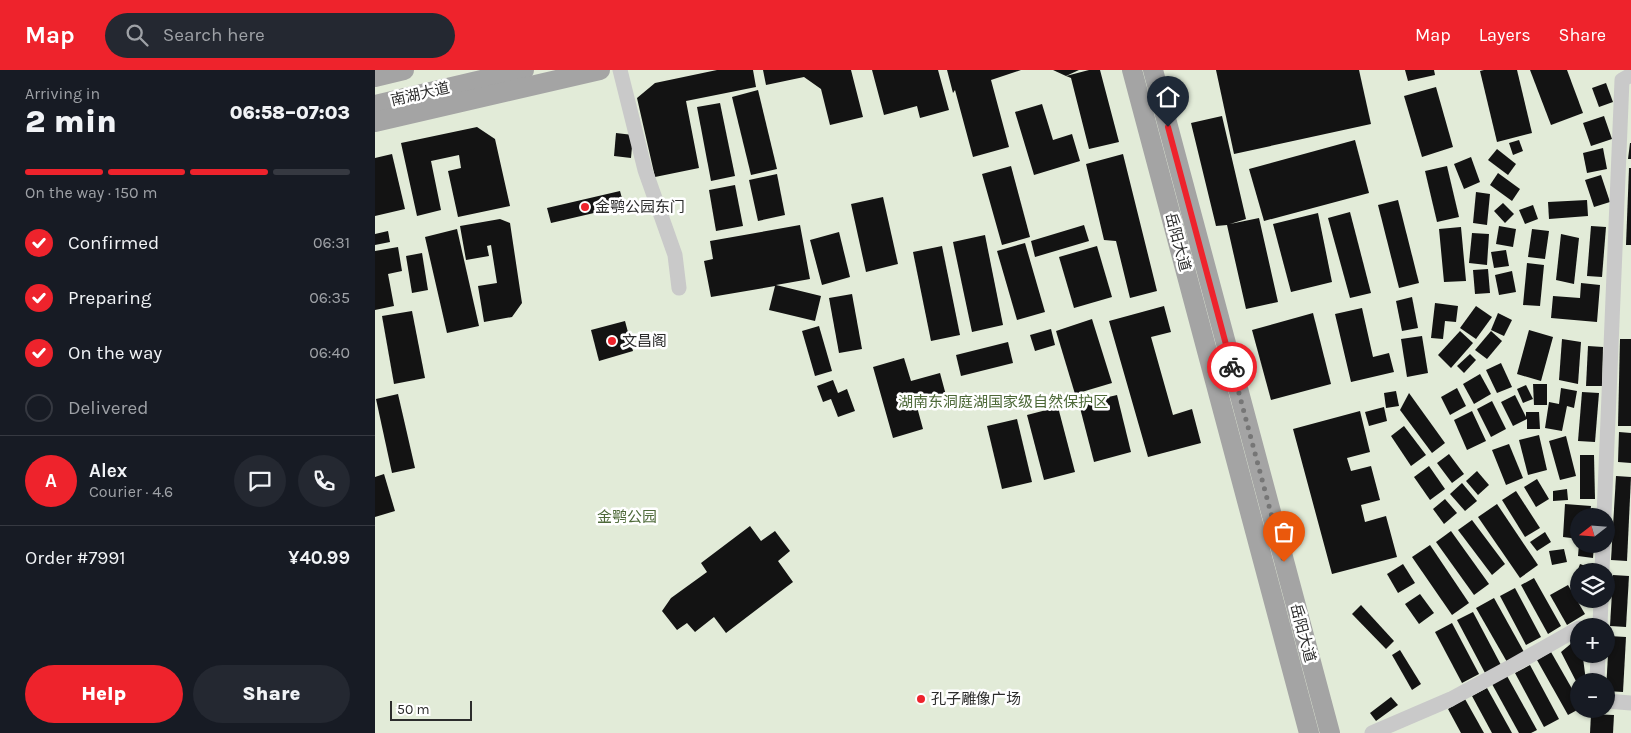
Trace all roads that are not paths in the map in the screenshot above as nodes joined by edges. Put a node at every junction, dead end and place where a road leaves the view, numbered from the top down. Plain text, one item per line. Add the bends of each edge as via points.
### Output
1 (404, 70) edge
2 (480, 70) edge
3 (524, 70) edge
4 (600, 70) edge
5 (620, 70) edge
6 (1132, 70) edge
7 (1153, 70) edge
8 (1631, 75) edge
9 (375, 77) edge
10 (375, 93) edge
11 (375, 105) edge
12 (375, 122) edge
13 (679, 288) dead end
14 (1604, 508) edge
15 (1570, 633) edge
16 (1615, 702) edge
17 (1631, 704) edge
18 (1309, 733) edge
19 (1330, 733) edge
20 (1371, 733) edge

1 - 9 main road
2 - 10 main road, 南湖大道
3 - 11 main road, 南湖大道
4 - 12 main road
5 - 13 street via 645,170 675,255
6 - 18 main road, 岳阳大道
7 - 19 main road, 岳阳大道
8 - 14 street via 1622,80
15 - 20 street via 1451,699
16 - 17 street

